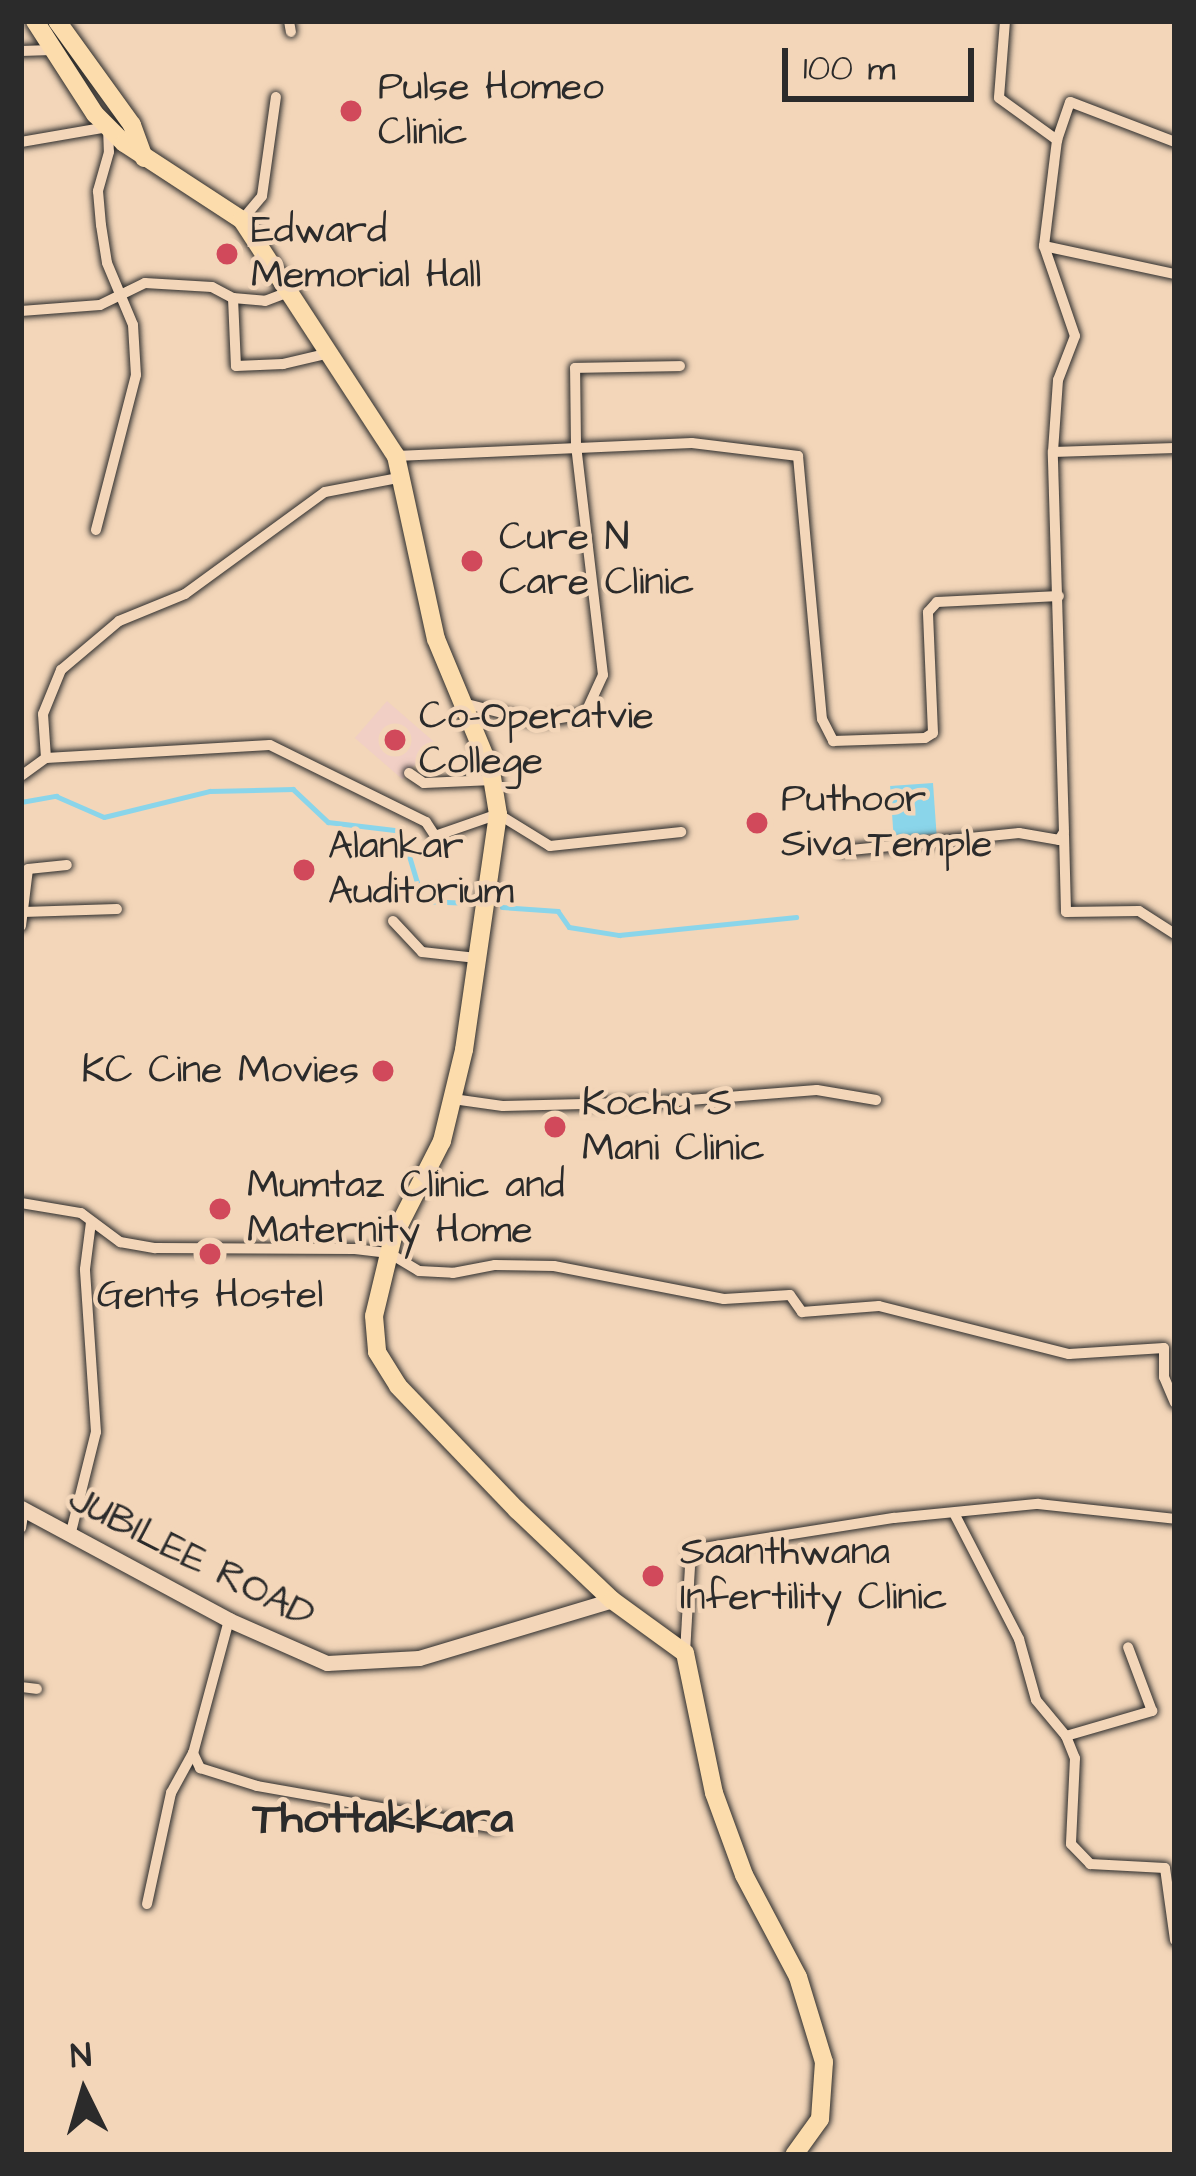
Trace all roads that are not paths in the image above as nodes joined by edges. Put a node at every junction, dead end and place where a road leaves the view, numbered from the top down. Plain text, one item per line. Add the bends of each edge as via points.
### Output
1 (35, 21) edge
2 (57, 21) edge
3 (1005, 21) edge
4 (52, 50) junction
5 (21, 51) edge
6 (276, 97) dead end
7 (108, 127) junction
8 (1057, 140) junction
9 (21, 142) edge
10 (1175, 142) edge
11 (144, 158) junction
12 (242, 220) junction
13 (1044, 246) junction
14 (1175, 274) edge
15 (291, 291) junction
16 (119, 296) junction
17 (233, 298) junction
18 (21, 311) edge
19 (331, 353) junction
20 (680, 366) dead end
21 (576, 445) junction
22 (1175, 448) edge
23 (1053, 452) junction
24 (396, 456) junction
25 (403, 477) junction
26 (96, 530) dead end
27 (1059, 596) junction
28 (460, 702) junction
29 (46, 758) junction
30 (409, 773) dead end
31 (21, 776) edge
32 (494, 780) junction
33 (498, 814) junction
34 (681, 832) dead end
35 (1064, 832) junction
36 (841, 851) dead end
37 (67, 866) dead end
38 (117, 909) dead end
39 (23, 911) edge
40 (393, 921) dead end
41 (21, 926) edge
42 (1175, 934) edge
43 (480, 958) junction
44 (453, 1100) junction
45 (875, 1100) dead end
46 (21, 1202) edge
47 (91, 1222) junction
48 (388, 1253) junction
49 (1175, 1403) edge
50 (22, 1509) edge
51 (955, 1515) junction
52 (1175, 1519) edge
53 (21, 1528) edge
54 (70, 1536) junction
55 (612, 1600) junction
56 (229, 1620) junction
57 (1128, 1647) dead end
58 (685, 1653) junction
59 (21, 1687) edge
60 (37, 1689) dead end
61 (1066, 1736) junction
62 (193, 1754) junction
63 (495, 1828) dead end
64 (147, 1904) dead end
65 (1175, 1940) edge
66 (794, 2155) edge

1 - 4 main road
2 - 11 main road via 132,125
3 - 8 street via 999,98
4 - 5 street
4 - 7 main road
6 - 12 street via 262,196
7 - 9 street
7 - 11 main road
7 - 16 street via 98,191
8 - 10 street via 1070,102
8 - 13 street
11 - 12 main road
12 - 15 main road
13 - 14 street
13 - 23 street via 1075,336 1058,380
15 - 17 street via 266,301
15 - 19 main road
16 - 17 street via 145,283 212,287
16 - 18 street via 100,305
16 - 26 street via 133,325 136,375
17 - 19 street via 236,366
19 - 24 main road
20 - 21 street via 574,368
21 - 24 street
21 - 27 street via 692,443 798,456 822,719 833,741 933,733 928,612 937,602
21 - 28 street via 603,675 585,714 537,722
22 - 23 street
23 - 27 street
24 - 25 main road
25 - 28 main road via 436,639
25 - 29 street via 325,492 185,594 119,621 61,670 43,714
27 - 35 street
28 - 32 main road
29 - 31 street
29 - 33 street via 270,745 426,822 434,836
30 - 32 street via 424,783
32 - 33 main road
33 - 34 street via 550,846
33 - 43 main road
35 - 36 street via 1059,840 1018,833
35 - 42 street via 1066,912 1139,911
37 - 39 street via 28,868
38 - 39 street
39 - 41 street
40 - 43 street via 422,952
43 - 44 main road
44 - 45 street via 502,1106 817,1090
44 - 48 main road
46 - 47 street
47 - 48 street via 120,1243 155,1247
47 - 54 street via 85,1269 96,1432
48 - 49 street via 419,1271 554,1266 724,1299 790,1295 802,1312 878,1306 1069,1354 1164,1348
48 - 55 main road via 373,1335 385,1369
50 - 53 street
50 - 54 main road, JUBILEE ROAD
51 - 52 street via 1038,1504
51 - 58 street via 691,1550
51 - 61 street via 1019,1639 1036,1700
54 - 56 main road, JUBILEE ROAD
55 - 56 main road, JUBILEE ROAD via 419,1658 362,1665 327,1663
55 - 58 main road
56 - 62 street
57 - 61 street via 1152,1711
58 - 66 main road via 713,1792 744,1875 798,1977 824,2062 820,2119
59 - 60 street
61 - 65 street via 1075,1758 1071,1844 1090,1864 1165,1868
62 - 63 street via 200,1768 257,1786
62 - 64 street via 172,1793

